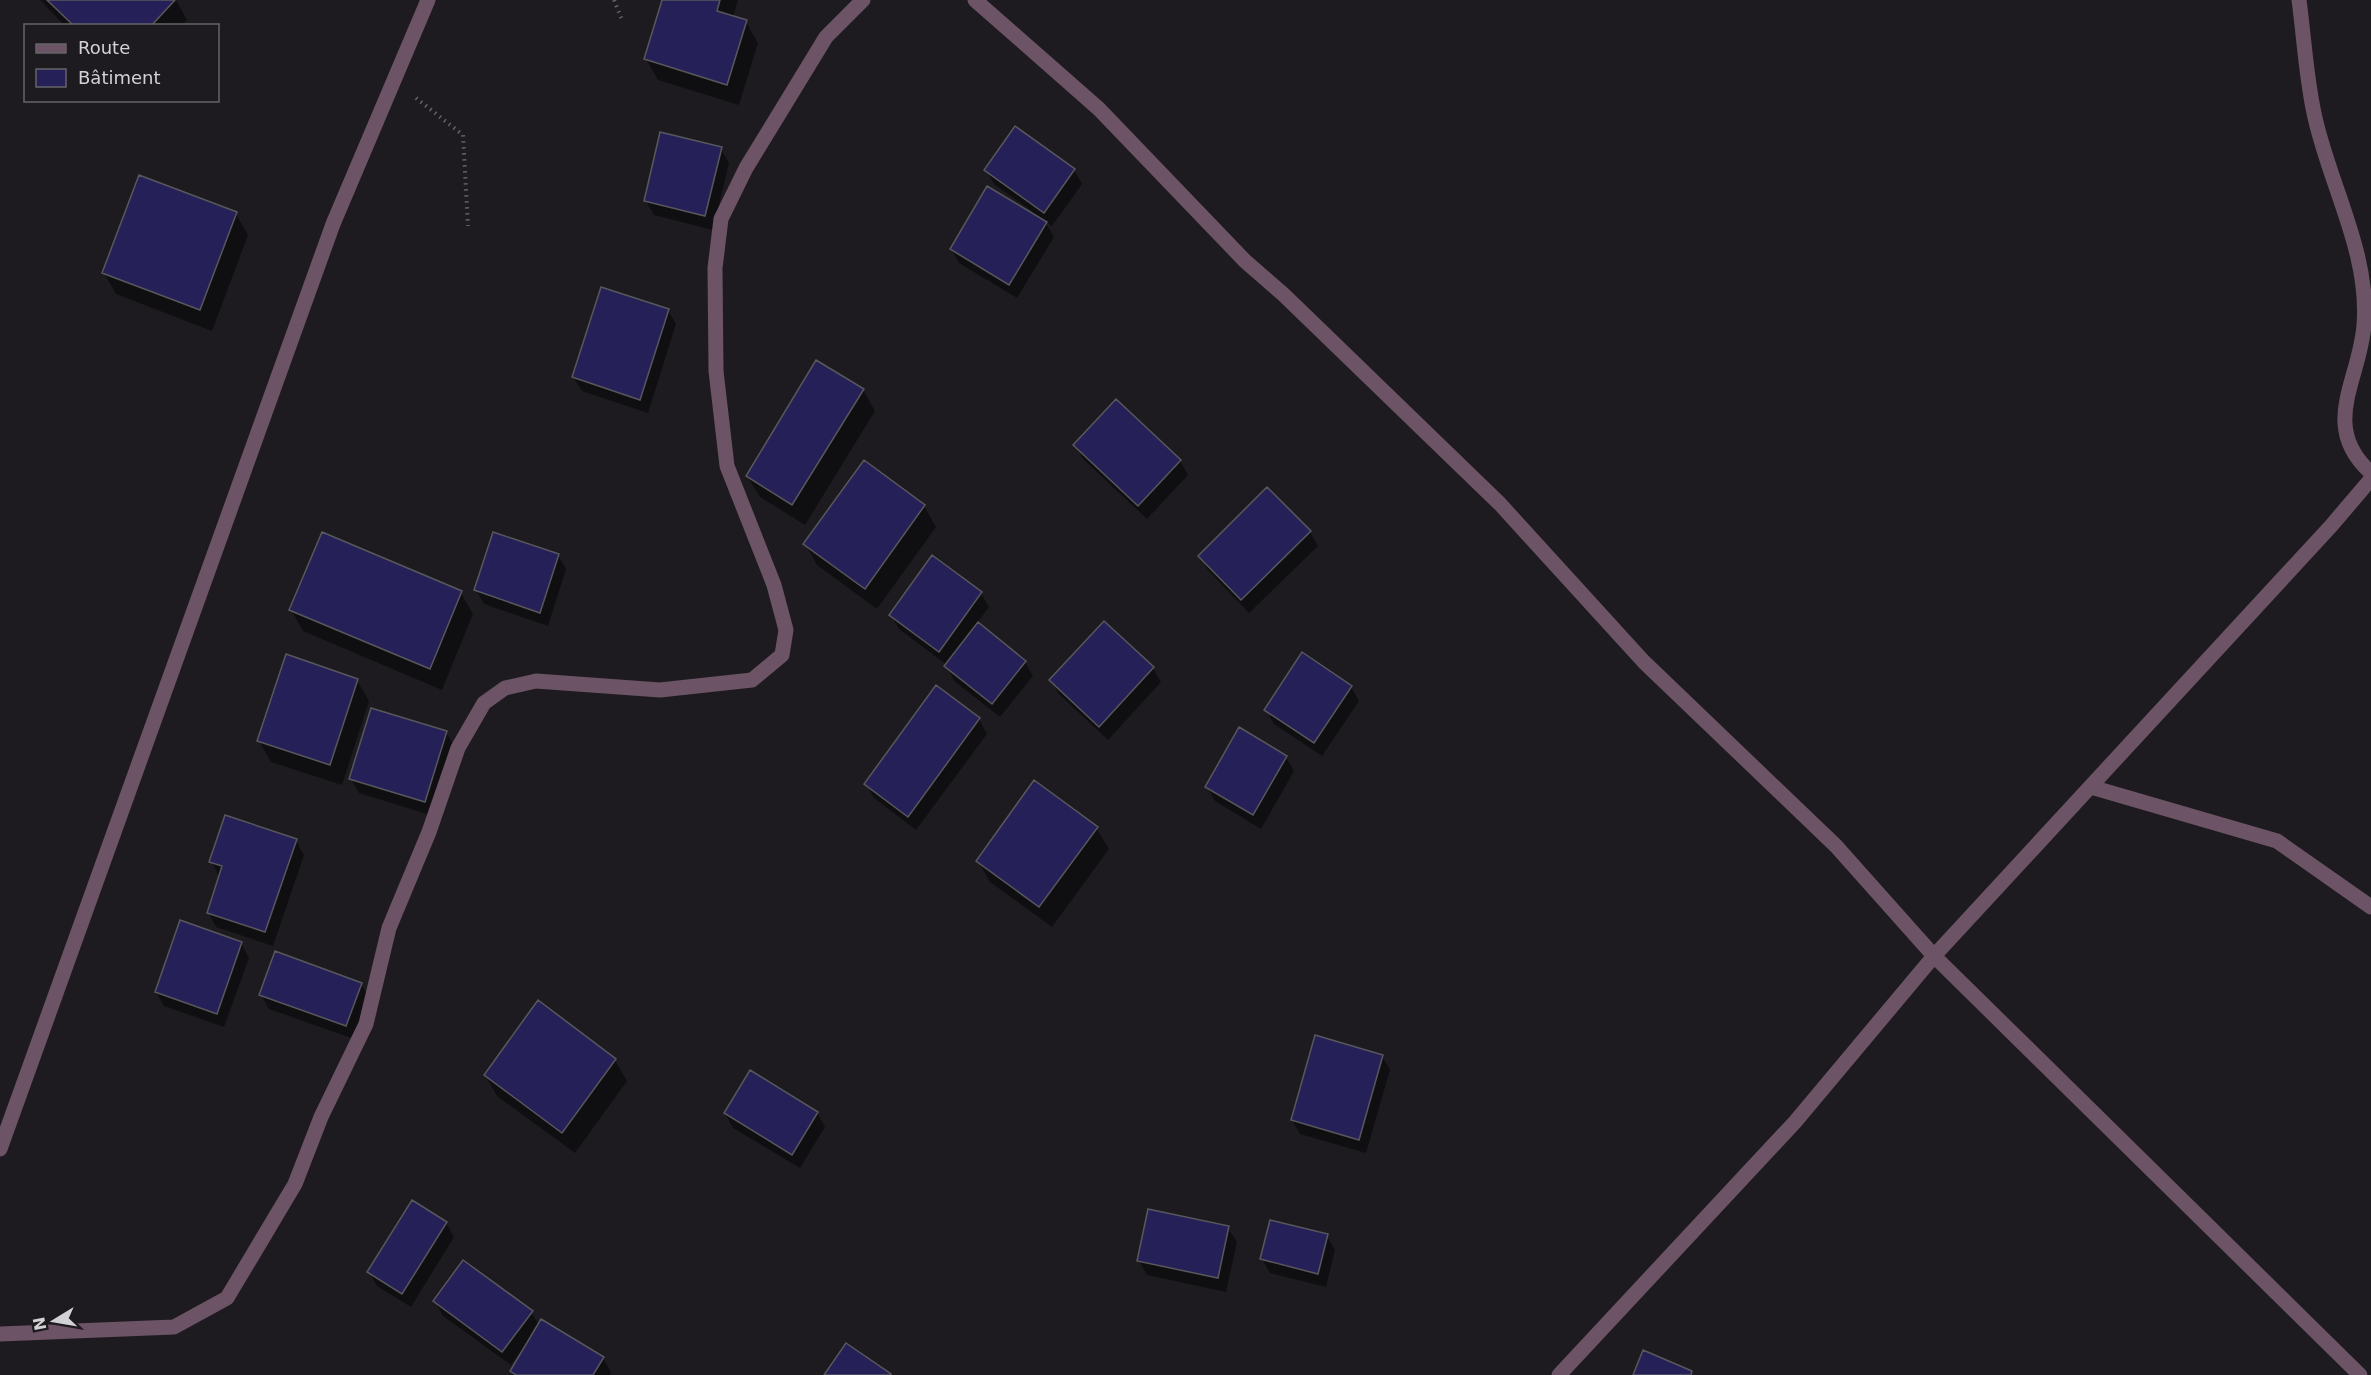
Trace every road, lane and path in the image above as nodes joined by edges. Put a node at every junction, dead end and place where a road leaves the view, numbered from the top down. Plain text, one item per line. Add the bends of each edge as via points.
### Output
1 (428, 0) edge
2 (614, 0) edge
3 (863, 0) edge
4 (975, 0) edge
5 (2299, 0) edge
6 (622, 20) dead end
7 (394, 80) junction
8 (468, 226) dead end
9 (2371, 473) edge
10 (2371, 478) edge
11 (2091, 787) junction
12 (2371, 907) edge
13 (1934, 956) junction
14 (0, 1149) edge
15 (0, 1334) edge
16 (1558, 1375) edge
17 (2360, 1375) edge

1 - 7 street
2 - 6 path
3 - 15 street via 826,37 746,168 721,219 715,268 716,371 727,466 774,585 786,630 782,655 752,680 660,690 536,681 505,688 484,703 458,748 390,928 366,1024 294,1184 227,1298 174,1327
4 - 13 street via 1099,109 1245,261 1500,504 1644,662 1836,846
5 - 9 street via 2314,113 2361,277 2364,325 2343,408 2347,438 2357,460
7 - 8 path via 463,135
7 - 14 street via 333,224
10 - 11 street
11 - 12 street via 2277,841
11 - 13 street
13 - 16 street via 1796,1122
13 - 17 street

